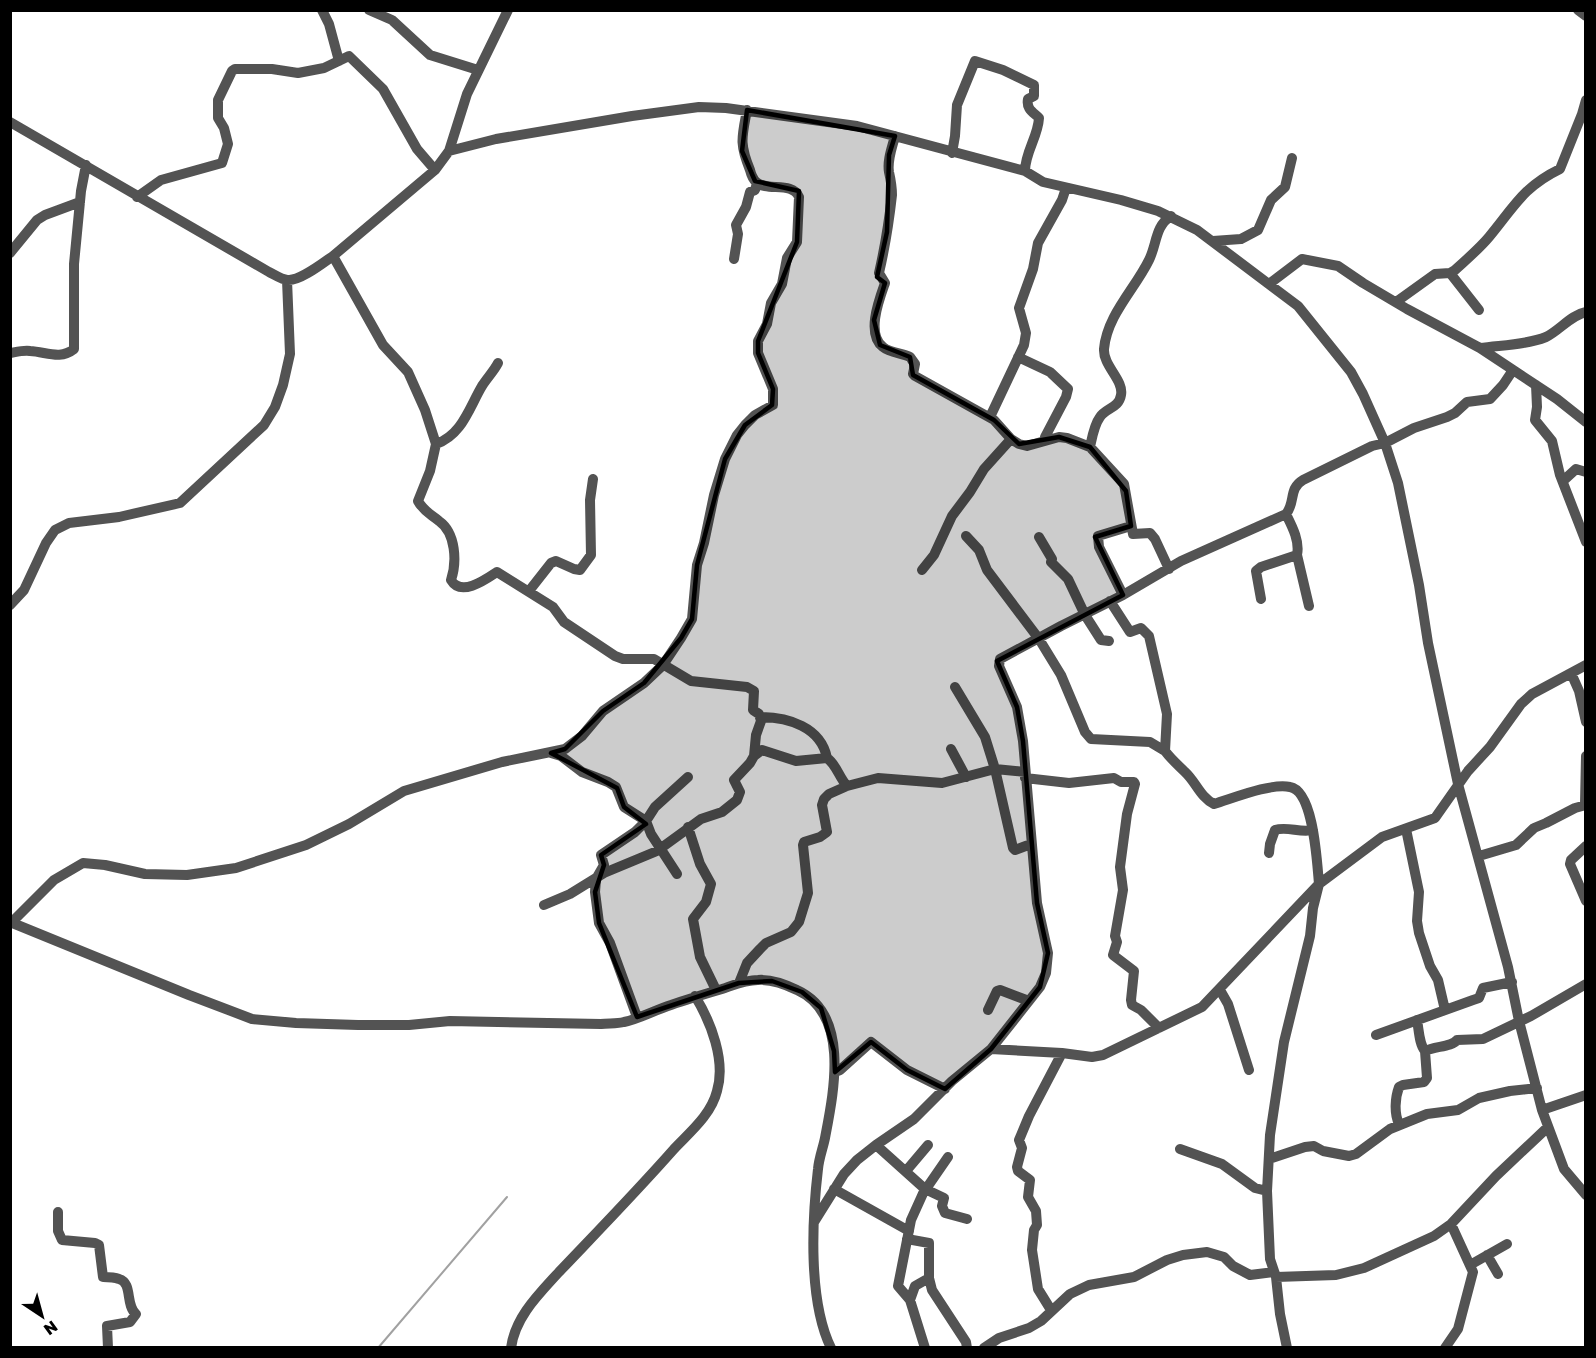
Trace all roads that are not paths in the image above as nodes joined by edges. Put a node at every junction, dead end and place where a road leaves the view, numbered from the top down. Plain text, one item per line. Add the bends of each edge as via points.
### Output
1 (322, 10) edge
2 (369, 10) edge
3 (508, 10) edge
4 (1578, 10) edge
5 (1586, 16) edge
6 (339, 61) junction
7 (478, 70) junction
8 (1586, 100) edge
9 (747, 110) junction
10 (10, 122) edge
11 (895, 136) junction
12 (449, 151) junction
13 (952, 153) junction
14 (1292, 158) dead end
15 (86, 165) junction
16 (435, 170) junction
17 (1025, 171) junction
18 (757, 183) junction
19 (1066, 188) junction
20 (137, 197) junction
21 (80, 202) junction
22 (1171, 216) junction
23 (1212, 241) junction
24 (10, 253) edge
25 (333, 256) junction
26 (734, 259) dead end
27 (1450, 273) junction
28 (287, 280) junction
29 (1269, 284) junction
30 (1396, 302) junction
31 (1479, 310) dead end
32 (1586, 312) edge
33 (1480, 348) junction
34 (10, 353) edge
35 (1018, 357) junction
36 (498, 363) dead end
37 (1513, 370) junction
38 (1536, 385) junction
39 (990, 417) junction
40 (1586, 422) edge
41 (1011, 439) junction
42 (1046, 440) junction
43 (1385, 443) junction
44 (435, 444) junction
45 (1090, 447) junction
46 (1586, 472) edge
47 (594, 479) dead end
48 (1564, 480) junction
49 (1286, 513) junction
50 (1131, 526) junction
51 (966, 536) dead end
52 (1039, 537) dead end
53 (1586, 543) edge
54 (1297, 555) junction
55 (1169, 569) junction
56 (922, 570) dead end
57 (529, 591) junction
58 (1123, 596) junction
59 (1261, 599) dead end
60 (1110, 601) junction
61 (10, 605) edge
62 (1309, 606) dead end
63 (1085, 615) junction
64 (1039, 639) junction
65 (1109, 641) dead end
66 (663, 665) junction
67 (1586, 665) edge
68 (1571, 673) junction
69 (955, 687) dead end
70 (760, 717) junction
71 (1586, 722) edge
72 (951, 749) dead end
73 (1165, 751) junction
74 (551, 753) junction
75 (754, 756) junction
76 (1586, 756) edge
77 (827, 758) junction
78 (995, 769) junction
79 (1025, 775) junction
80 (688, 777) dead end
81 (966, 777) junction
82 (1458, 784) junction
83 (847, 786) junction
84 (1585, 804) edge
85 (646, 821) junction
86 (688, 827) junction
87 (1406, 829) junction
88 (1313, 830) junction
89 (1031, 844) junction
90 (1586, 846) edge
91 (660, 849) junction
92 (1269, 853) dead end
93 (1479, 856) junction
94 (677, 874) dead end
95 (596, 879) junction
96 (1319, 884) junction
97 (1586, 901) edge
98 (544, 905) dead end
99 (11, 922) edge
100 (1512, 982) junction
101 (738, 983) junction
102 (1586, 984) edge
103 (716, 990) junction
104 (1220, 990) junction
105 (695, 996) junction
106 (1029, 1001) junction
107 (988, 1010) dead end
108 (1444, 1010) junction
109 (637, 1017) junction
110 (1417, 1020) junction
111 (1519, 1021) junction
112 (1159, 1028) junction
113 (1376, 1035) dead end
114 (991, 1049) junction
115 (1425, 1051) junction
116 (1062, 1053) junction
117 (1249, 1070) dead end
118 (835, 1072) junction
119 (1537, 1088) junction
120 (945, 1089) junction
121 (1586, 1095) edge
122 (1542, 1110) junction
123 (1399, 1124) junction
124 (1548, 1127) junction
125 (876, 1145) junction
126 (928, 1145) dead end
127 (1180, 1149) dead end
128 (948, 1157) dead end
129 (1269, 1159) junction
130 (906, 1171) junction
131 (924, 1188) junction
132 (834, 1189) junction
133 (1268, 1191) junction
134 (1586, 1195) edge
135 (58, 1212) dead end
136 (967, 1219) dead end
137 (814, 1222) junction
138 (1450, 1224) junction
139 (908, 1235) junction
140 (1507, 1244) dead end
141 (1487, 1255) junction
142 (1470, 1265) junction
143 (1275, 1274) junction
144 (1498, 1274) dead end
145 (929, 1278) junction
146 (910, 1300) junction
147 (1051, 1310) junction
148 (108, 1347) edge
149 (511, 1347) edge
150 (831, 1347) edge
151 (924, 1347) edge
152 (967, 1347) edge
153 (984, 1347) edge
154 (1287, 1347) edge
155 (1445, 1347) edge

1 - 6 street
2 - 7 street via 392,20 430,55
3 - 7 street
4 - 5 street
6 - 16 street via 349,56 383,89 417,149
6 - 20 street via 298,72 232,71 218,100 218,118 228,144 222,163 161,180
7 - 12 street via 466,94
8 - 27 street via 1560,169 1540,178 1521,195 1478,249
9 - 11 street via 857,126
9 - 12 street via 699,107 666,111 496,139
9 - 18 street via 742,152
10 - 15 street
11 - 13 street
11 - 39 street via 889,155 892,194 888,232 879,273 885,283 874,321 878,339 884,348 910,357 915,364 915,376
12 - 16 street
13 - 17 street
13 - 17 street via 957,105 975,61 1034,85 1034,96 1028,103 1039,124 1026,157
14 - 23 street via 1286,187 1271,200 1258,230 1241,239
15 - 20 street
15 - 21 street
16 - 25 street
17 - 19 street via 1043,182
18 - 26 street via 738,221
18 - 66 street via 791,189 799,197 797,242 787,258 782,284 758,341 758,353 773,389 773,405 745,425 725,459 699,558 692,619
19 - 22 street
19 - 35 street via 1038,243 1019,308 1026,333
20 - 28 street
21 - 24 street via 37,220
21 - 34 street via 74,264 74,349 55,356 30,351
22 - 23 street
22 - 45 street via 1162,222 1147,264 1112,320 1105,360 1121,394 1118,404 1101,415
23 - 29 street
25 - 28 street via 298,278
25 - 44 street via 383,345 416,386
27 - 30 street via 1435,274
27 - 31 street
28 - 61 street via 290,354 283,385 264,425 180,502 119,517 69,523 55,530 24,590
29 - 30 street via 1296,261 1305,259 1338,266
29 - 43 street via 1298,306 1351,372
30 - 33 street
32 - 33 street via 1537,340
33 - 37 street
35 - 39 street
35 - 42 street via 1050,372 1068,389
36 - 44 street via 470,413 456,430
37 - 38 street
37 - 43 street via 1490,399 1467,402 1448,417
38 - 40 street
38 - 48 street via 1535,420 1552,441
39 - 41 street
41 - 42 street via 1027,446
41 - 56 street via 984,469 952,516 934,555
42 - 45 street via 1067,438
43 - 49 street via 1296,484
43 - 82 street via 1407,520
44 - 57 street via 418,501 448,531 453,543 453,584 468,587 497,572
45 - 50 street via 1124,483
46 - 48 street via 1576,469
47 - 57 street via 590,500 591,555 580,570 556,561 551,563
48 - 53 street
49 - 54 street
49 - 55 street
50 - 55 street via 1133,534 1150,533
50 - 58 street via 1098,536 1099,547
51 - 64 street
52 - 63 street via 1051,562 1068,579
54 - 59 street via 1256,571
54 - 62 street
55 - 58 street
57 - 66 street via 554,607 564,622 615,656 654,659
58 - 60 street
60 - 63 street
60 - 73 street via 1130,632 1141,628 1149,636 1167,714
63 - 64 street
63 - 65 street via 1101,640
64 - 73 street via 1062,675 1084,732 1091,739 1150,742
64 - 79 street via 1000,659 999,666 1017,707
66 - 70 street via 691,681 747,687 754,691 753,710
66 - 74 street via 603,711 566,750
67 - 68 street
68 - 71 street
68 - 82 street via 1521,704
69 - 78 street via 985,737
70 - 75 street
70 - 77 street via 785,719 809,729
72 - 81 street
73 - 88 street via 1206,800 1214,804 1270,788 1301,791
74 - 85 street via 582,772 613,784 624,807
74 - 99 street via 502,762 404,791 306,845 236,868 187,875 145,874 83,862 54,880
75 - 77 street via 762,750 800,761
75 - 86 street via 734,780 740,792 737,800 722,812
76 - 84 street
77 - 83 street
78 - 79 street
78 - 81 street
78 - 89 street via 1013,848
79 - 89 street
79 - 112 street via 1069,783 1114,778 1134,782 1120,867 1123,890 1113,955 1134,971 1132,1005
80 - 85 street via 655,807
81 - 83 street via 942,783 878,778
82 - 87 street via 1435,818
82 - 93 street
83 - 101 street via 824,799 825,835 804,842 808,893 799,922 791,932 760,949 747,963
84 - 93 street via 1534,828 1516,845
85 - 91 street
85 - 95 street via 601,855 604,865
86 - 91 street
86 - 103 street via 711,884 706,902 693,919 700,957
87 - 96 street via 1382,837
87 - 108 street via 1419,892 1419,933 1438,980
88 - 92 street via 1275,830
88 - 96 street
89 - 106 street via 1037,903 1048,953 1046,973
90 - 97 street via 1570,864
91 - 94 street
91 - 95 street
93 - 100 street
95 - 98 street
95 - 109 street via 599,923
96 - 104 street
96 - 129 street via 1284,1042
99 - 109 street via 252,1019 409,1025 450,1021 623,1023
100 - 108 street via 1483,988 1479,998
100 - 111 street
101 - 103 street
101 - 118 street via 772,981 812,998 825,1015
102 - 111 street
103 - 105 street
104 - 112 street via 1202,1007
104 - 117 street
105 - 109 street
105 - 149 street via 715,1035 719,1069 713,1102 637,1191 534,1300 518,1324
106 - 107 street via 1000,990
106 - 114 street
108 - 110 street
110 - 113 street
110 - 115 street
111 - 115 street via 1483,1039 1457,1040
111 - 119 street
112 - 116 street via 1103,1055
114 - 116 street
114 - 120 street
115 - 123 street via 1427,1078 1399,1087
116 - 147 street via 1019,1140 1022,1148 1017,1167 1030,1180 1028,1197 1036,1211 1032,1250 1038,1289
118 - 120 street via 871,1042 907,1070
118 - 137 street via 818,1166
119 - 122 street
119 - 123 street via 1479,1098 1458,1110 1427,1114
120 - 125 street via 914,1119
121 - 122 street
122 - 124 street
123 - 129 street via 1349,1156 1314,1146
124 - 134 street via 1564,1169
124 - 138 street
125 - 130 street
125 - 132 street via 844,1174
126 - 130 street
127 - 133 street via 1222,1164 1255,1188
128 - 131 street
129 - 133 street
130 - 131 street
131 - 136 street via 944,1198 945,1213
131 - 139 street
132 - 137 street
132 - 139 street
133 - 143 street via 1270,1259
135 - 148 street via 62,1240 99,1245 103,1276 118,1278 126,1286 129,1304 136,1314 130,1322 107,1326
137 - 150 street via 816,1300
138 - 142 street
138 - 143 street via 1434,1236 1364,1268 1336,1275
139 - 145 street via 929,1243
139 - 146 street via 898,1286
140 - 141 street
141 - 142 street
141 - 144 street
142 - 155 street via 1473,1272 1458,1329
143 - 147 street via 1250,1275 1224,1257 1207,1252 1183,1255 1134,1277 1089,1285
143 - 154 street
145 - 146 street via 915,1286
145 - 152 street via 932,1290
146 - 151 street
147 - 153 street via 1029,1328

